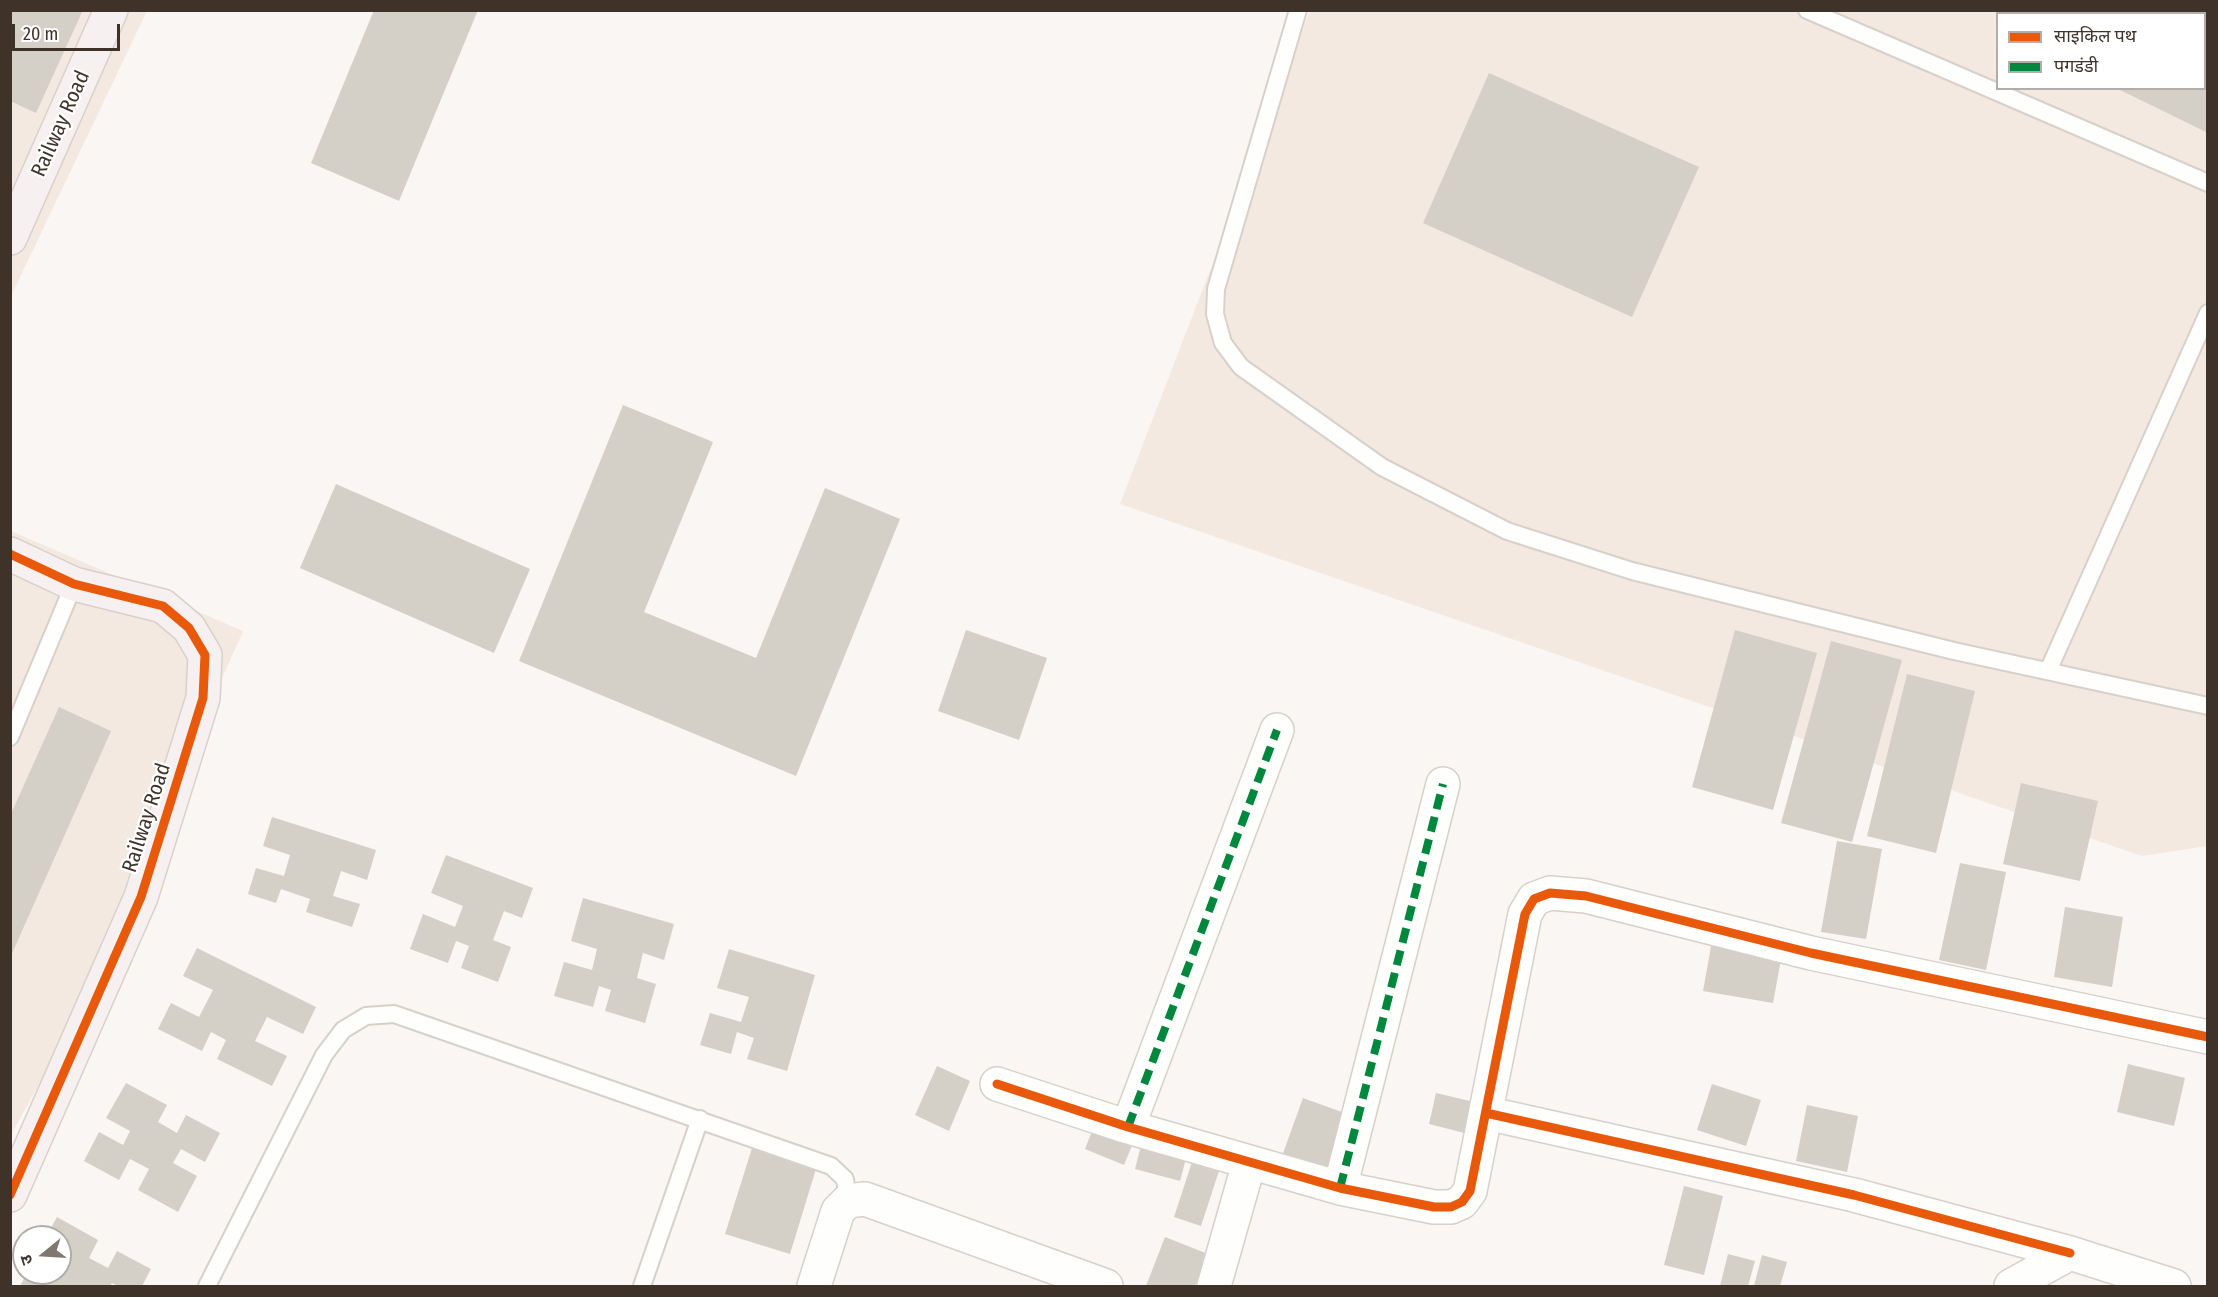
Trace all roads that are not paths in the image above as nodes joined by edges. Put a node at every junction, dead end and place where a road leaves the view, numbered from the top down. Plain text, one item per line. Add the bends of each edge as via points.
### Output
1 (111, 10) edge
2 (1298, 10) edge
3 (1807, 10) edge
4 (2208, 183) edge
5 (10, 238) edge
6 (2208, 313) edge
7 (10, 554) edge
8 (74, 584) junction
9 (2048, 671) junction
10 (2208, 706) edge
11 (1277, 730) dead end
12 (10, 737) edge
13 (1443, 784) dead end
14 (2208, 1037) edge
15 (997, 1084) dead end
16 (1486, 1113) junction
17 (700, 1119) junction
18 (1128, 1127) junction
19 (1249, 1163) junction
20 (1340, 1188) junction
21 (10, 1195) edge
22 (849, 1201) junction
23 (2070, 1254) junction
24 (207, 1287) edge
25 (642, 1287) edge
26 (814, 1287) edge
27 (1106, 1287) edge
28 (1214, 1287) edge
29 (2011, 1287) edge
30 (2174, 1287) edge

1 - 5 street, Railway Road
2 - 9 lane via 1216,290 1215,314 1223,343 1241,367 1382,466 1507,531 1632,571
3 - 4 lane
6 - 9 lane
7 - 8 street, Railway Road
8 - 12 lane
8 - 21 street, Railway Road via 163,606 189,628 205,655 203,698 141,897
9 - 10 lane
11 - 18 street
13 - 20 street
14 - 16 street via 1811,953 1586,896 1550,893 1534,899 1526,914
15 - 18 street
16 - 20 street via 1470,1191 1462,1202 1434,1207
16 - 23 street via 1854,1195
17 - 22 lane via 831,1166 845,1179
17 - 24 lane via 394,1014 366,1016 343,1030 324,1055
17 - 25 lane
18 - 19 street
19 - 20 street
19 - 28 street
22 - 26 street via 838,1211
22 - 27 street via 865,1198
23 - 29 street
23 - 30 street

